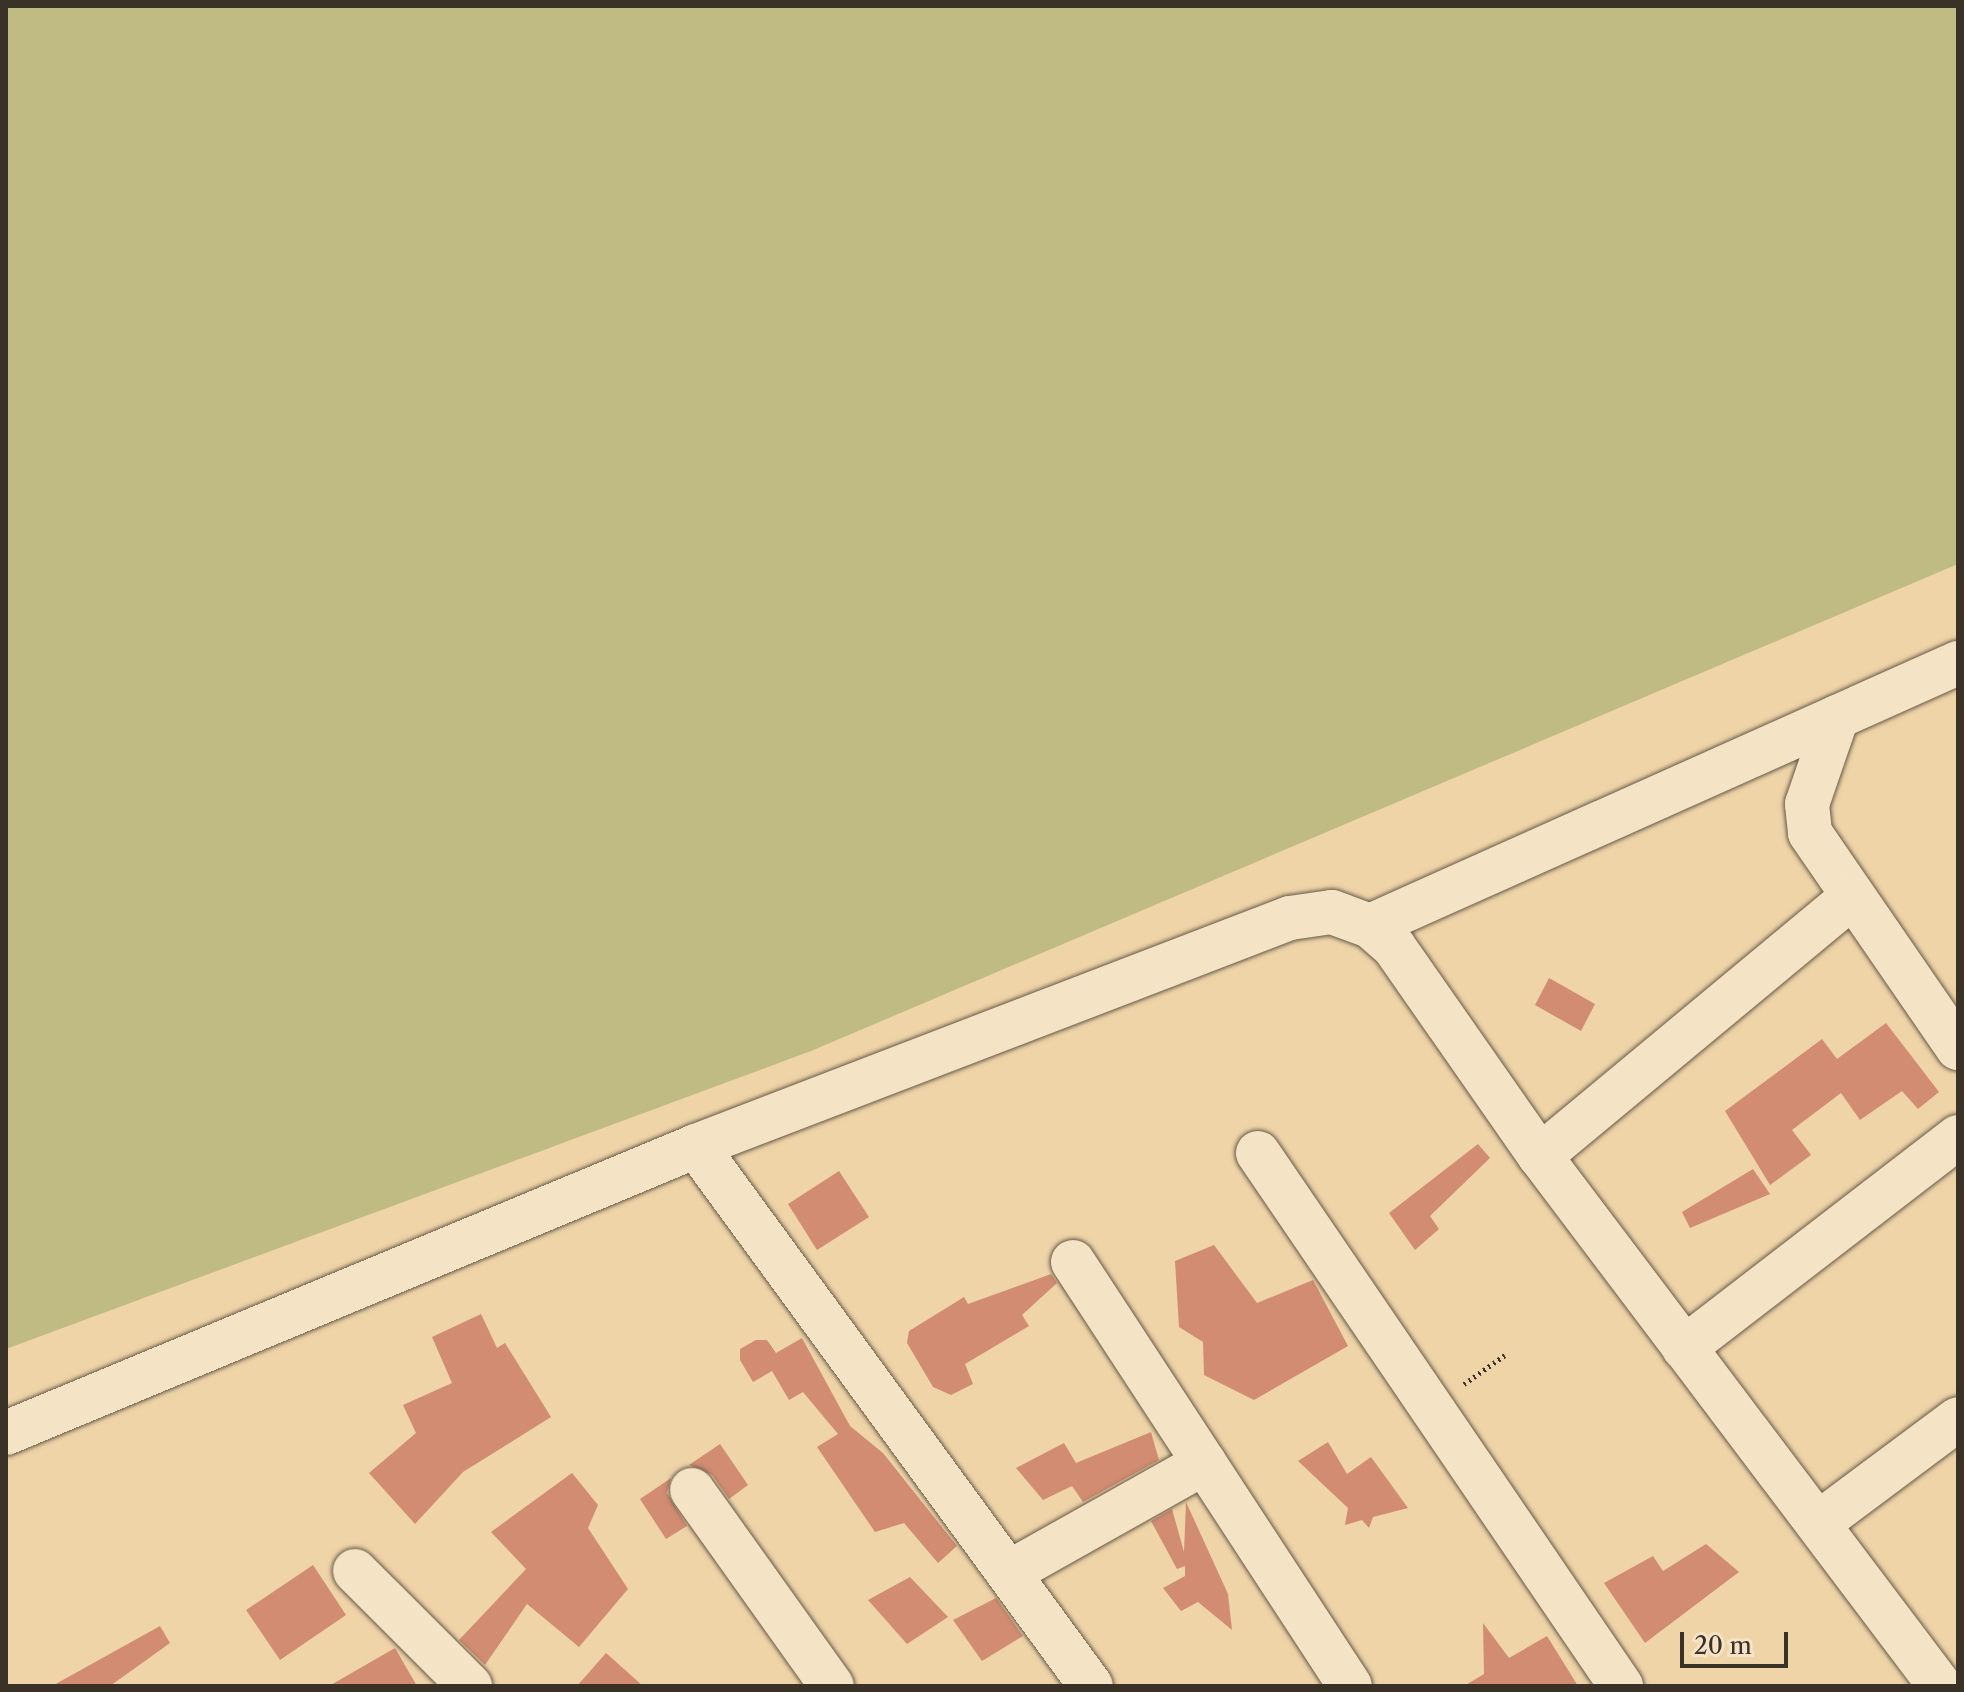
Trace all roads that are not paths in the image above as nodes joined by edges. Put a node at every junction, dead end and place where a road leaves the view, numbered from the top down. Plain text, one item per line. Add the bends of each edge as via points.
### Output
1 (1958, 663) edge
2 (1837, 717) junction
3 (1851, 898) junction
4 (1370, 926) junction
5 (1958, 1048) edge
6 (1958, 1137) edge
7 (696, 1146) junction
8 (1258, 1153) dead end
9 (1540, 1156) junction
10 (1073, 1262) dead end
11 (1684, 1348) junction
12 (1958, 1419) edge
13 (6, 1433) edge
14 (1204, 1463) junction
15 (692, 1490) dead end
16 (1820, 1522) junction
17 (355, 1571) dead end
18 (1010, 1572) junction
19 (470, 1686) edge
20 (832, 1686) edge
21 (1091, 1686) edge
22 (1350, 1686) edge
23 (1621, 1686) edge
24 (1940, 1686) edge

1 - 2 street
2 - 3 street via 1807,804 1810,833
2 - 4 street
3 - 5 street
3 - 9 street
4 - 7 street via 1332,912 1290,918
4 - 9 street via 1394,947
6 - 11 street
7 - 13 street
7 - 18 street
8 - 23 street
9 - 11 street
10 - 14 street
11 - 16 street
12 - 16 street
14 - 18 street
14 - 22 street
15 - 20 street
16 - 24 street
17 - 19 street
18 - 21 street

